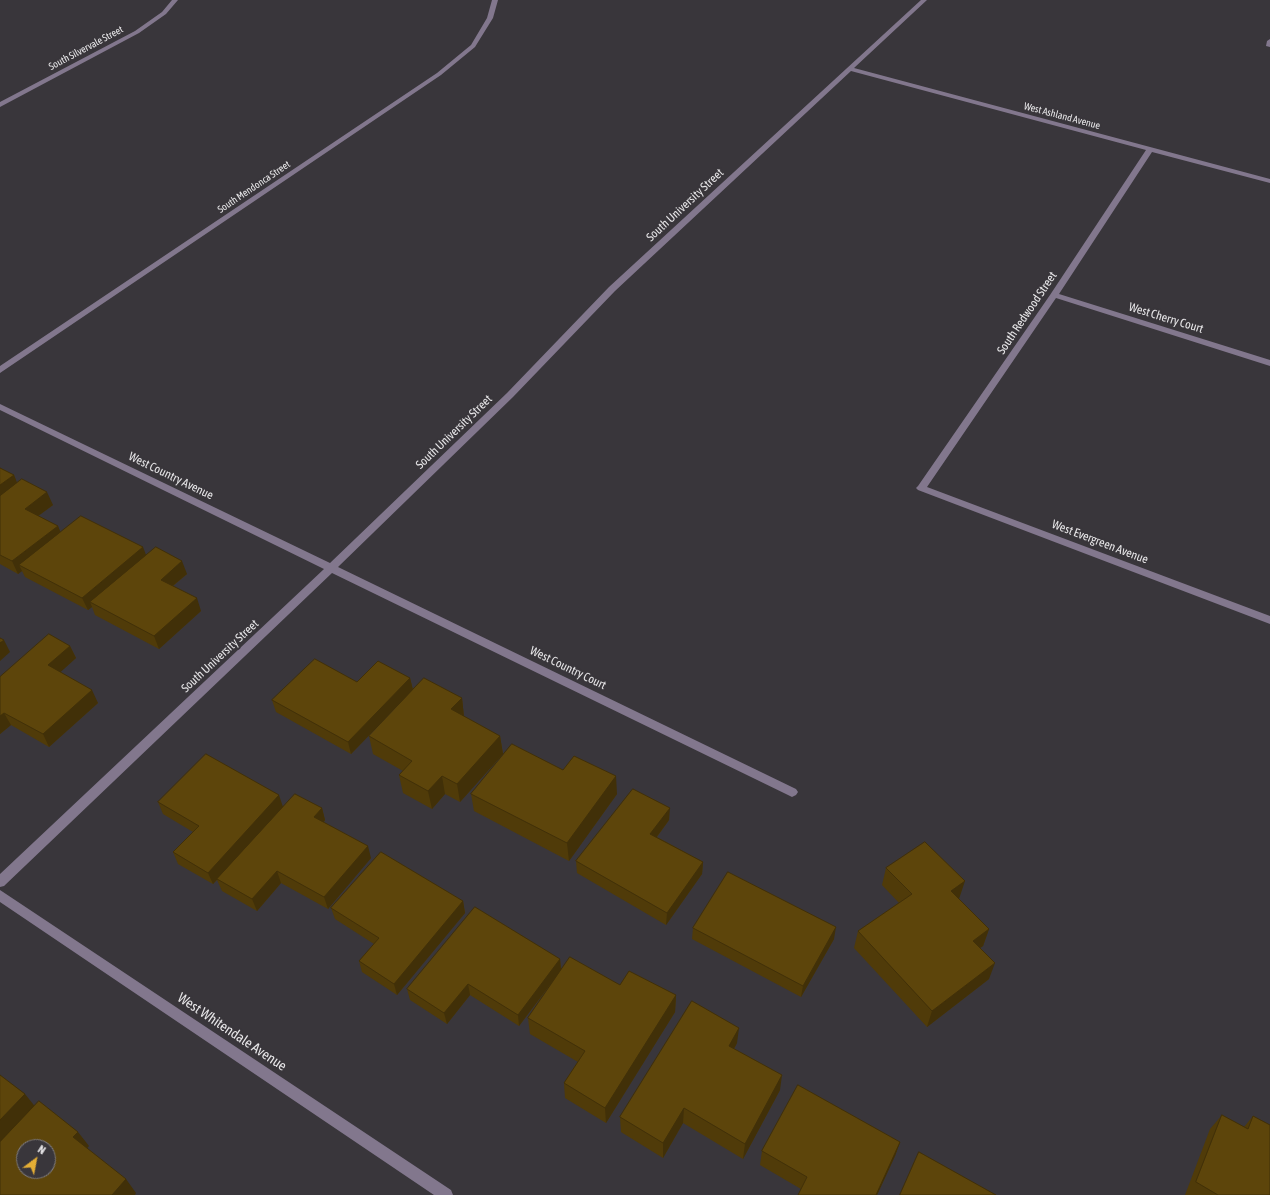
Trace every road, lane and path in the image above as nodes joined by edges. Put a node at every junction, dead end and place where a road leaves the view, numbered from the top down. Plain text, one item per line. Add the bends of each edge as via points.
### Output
1 (176, 0) edge
2 (495, 0) edge
3 (924, 0) edge
4 (849, 69) junction
5 (0, 96) edge
6 (11, 100) junction
7 (0, 105) edge
8 (1150, 150) junction
9 (1270, 182) edge
10 (1054, 295) junction
11 (1270, 363) edge
12 (0, 370) edge
13 (0, 407) edge
14 (921, 488) joint
15 (332, 567) junction
16 (1270, 620) edge
17 (792, 792) dead end
18 (0, 882) edge
19 (0, 895) edge
20 (446, 1195) edge

1 - 6 street, South Silvervale Street via 164,13 137,32
2 - 12 street, South Mendonca Street via 490,18 473,46 439,74
3 - 4 street, South University Street
4 - 8 street, West Ashland Avenue
4 - 15 street, South University Street via 612,289 510,395
5 - 6 street
6 - 7 street, South Silvervale Street
8 - 9 street, West Ashland Avenue
8 - 10 street, South Redwood Street
10 - 11 street, West Cherry Court
10 - 14 street, South Redwood Street
13 - 15 street, West Country Avenue
14 - 16 street, West Evergreen Avenue
15 - 17 street, West Country Court
15 - 18 street, South University Street
19 - 20 street, West Whitendale Avenue

